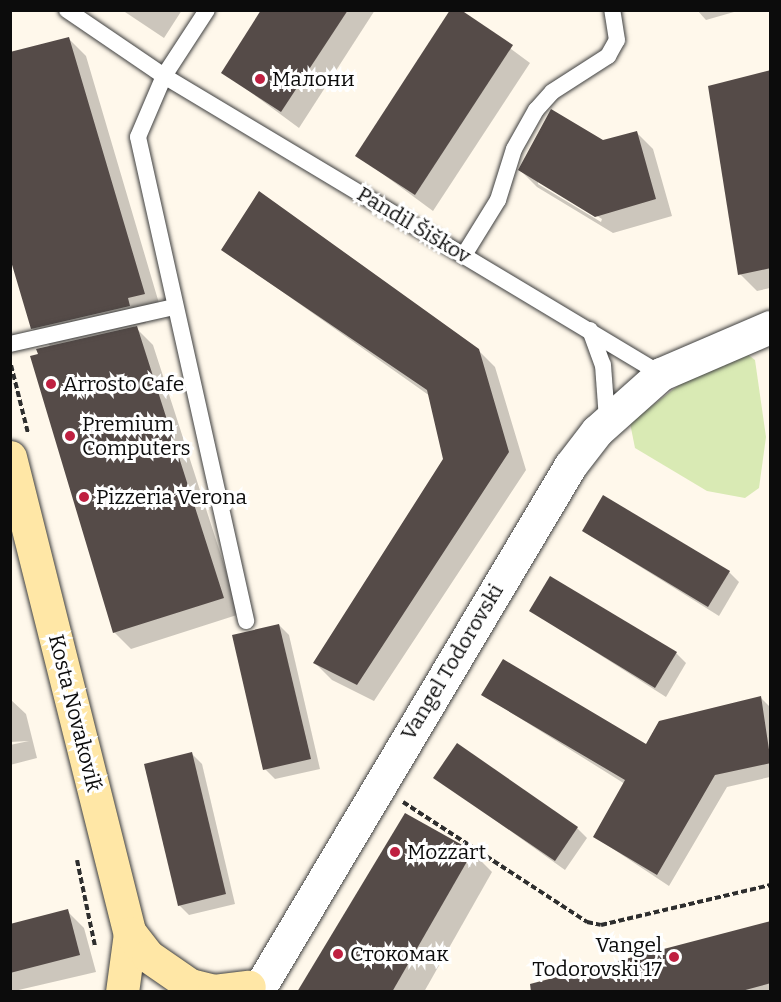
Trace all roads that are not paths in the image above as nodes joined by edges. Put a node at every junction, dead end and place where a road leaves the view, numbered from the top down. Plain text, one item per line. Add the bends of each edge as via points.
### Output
1 (67, 10) edge
2 (207, 10) edge
3 (612, 10) edge
4 (164, 75) junction
5 (464, 255) junction
6 (174, 307) junction
7 (771, 327) edge
8 (590, 330) junction
9 (10, 344) edge
10 (661, 374) junction
11 (607, 422) junction
12 (10, 457) edge
13 (246, 621) dead end
14 (130, 933) junction
15 (130, 984) edge
16 (254, 985) edge

1 - 4 lane, Pandil Šiškov
2 - 4 lane
3 - 5 lane via 617,40 608,56 552,92 536,110 514,149 498,200
4 - 5 lane, Pandil Šiškov
4 - 6 lane via 138,137
5 - 8 lane, Pandil Šiškov
6 - 9 lane
6 - 13 lane
7 - 10 street
8 - 10 lane, Pandil Šiškov
8 - 11 lane via 603,366
10 - 11 street, Vangel Todorovski
11 - 16 street, Vangel Todorovski via 570,466
12 - 14 street, Kosta Novakoviḱ
14 - 15 street, Kosta Novakoviḱ
14 - 16 street via 164,970 190,985 214,991

